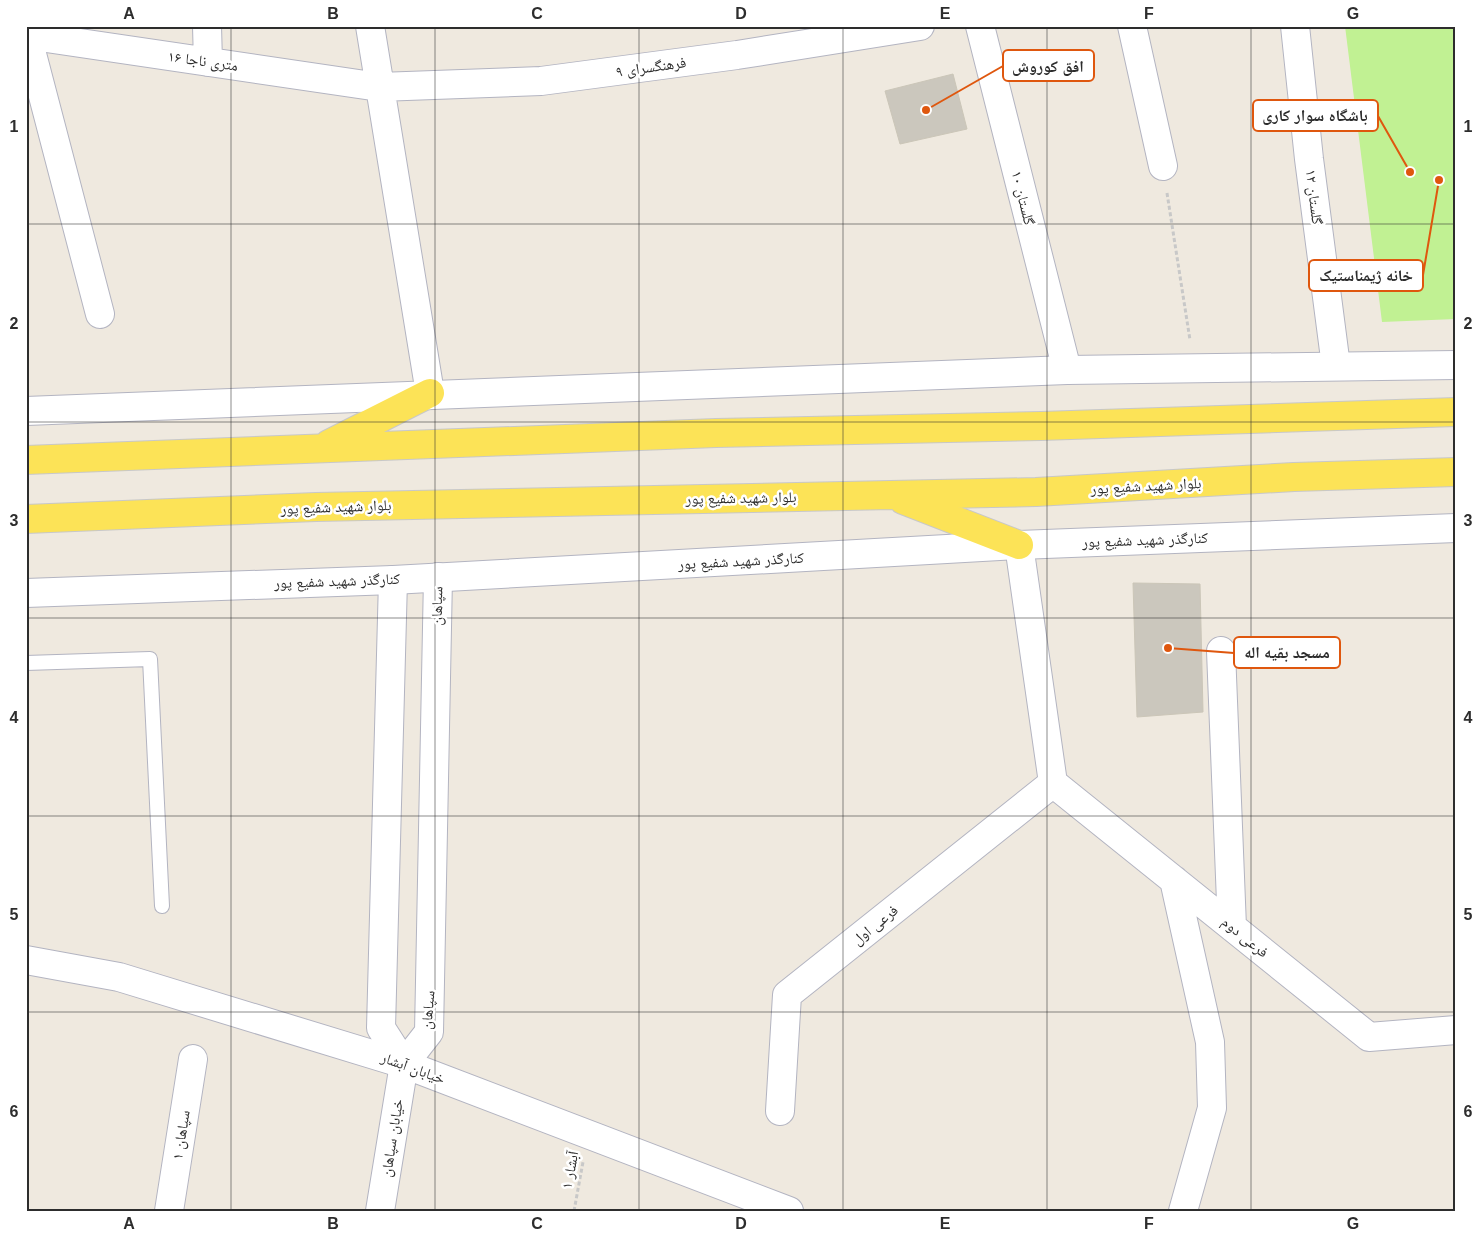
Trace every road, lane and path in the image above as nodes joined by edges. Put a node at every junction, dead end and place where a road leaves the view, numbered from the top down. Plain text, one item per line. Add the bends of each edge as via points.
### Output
1 (207, 26) edge
2 (370, 26) edge
3 (920, 26) edge
4 (980, 26) edge
5 (1132, 26) edge
6 (1295, 26) edge
7 (26, 32) edge
8 (26, 35) edge
9 (208, 62) junction
10 (380, 87) junction
11 (1163, 166) joint
12 (100, 314) dead end
13 (1456, 365) edge
14 (1336, 366) junction
15 (1194, 368) junction
16 (1067, 370) junction
17 (430, 393) junction
18 (26, 411) edge
19 (1456, 412) edge
20 (320, 449) junction
21 (26, 460) edge
22 (1456, 472) edge
23 (893, 496) junction
24 (26, 518) edge
25 (1456, 528) edge
26 (1019, 545) junction
27 (438, 578) junction
28 (393, 580) junction
29 (26, 592) edge
30 (1221, 650) dead end
31 (26, 663) edge
32 (1053, 783) junction
33 (1174, 880) junction
34 (162, 906) dead end
35 (1232, 927) junction
36 (26, 960) edge
37 (1456, 1030) edge
38 (193, 1059) dead end
39 (404, 1064) junction
40 (780, 1111) dead end
41 (589, 1134) junction
42 (169, 1211) edge
43 (380, 1211) edge
44 (574, 1211) edge
45 (789, 1211) edge
46 (1183, 1211) edge

1 - 9 street
2 - 10 street
3 - 10 street, فرهنگسرای ۹ via 541,81
4 - 16 street, گلستان ۱۰
5 - 11 street
6 - 14 street, گلستان ۱۲
7 - 8 street
8 - 9 street, ۱۶ متری ناجا
8 - 12 street
9 - 10 street, ۱۶ متری ناجا
10 - 17 street
11 - 15 path
13 - 14 street
14 - 15 street
15 - 16 street
16 - 17 street
17 - 18 street
17 - 20 main road
19 - 20 main road via 716,433
20 - 21 main road
22 - 23 main road, بلوار شهید شفیع پور
23 - 24 main road, بلوار شهید شفیع پور via 316,507
23 - 26 main road
25 - 26 street, کنارگذر شهید شفیع پور
26 - 27 street, کنارگذر شهید شفیع پور
26 - 32 street
27 - 28 street, کنارگذر شهید شفیع پور
27 - 39 street, سپاهان via 430,1032
28 - 29 street, کنارگذر شهید شفیع پور
28 - 39 street via 381,1028
30 - 35 street
31 - 34 lane via 150,659
32 - 33 street, فرعی دوم
32 - 40 street, فرعی اول via 787,995
33 - 35 street, فرعی دوم
33 - 46 street via 1210,1042 1212,1108
35 - 37 street, فرعی دوم via 1369,1037
36 - 39 street, خیابان آبشار via 119,977
38 - 42 street, سپاهان ۱
39 - 41 street, خیابان آبشار
39 - 43 street, خیابان سپاهان
41 - 44 path, آبشار ۱
41 - 45 street, خیابان آبشار

